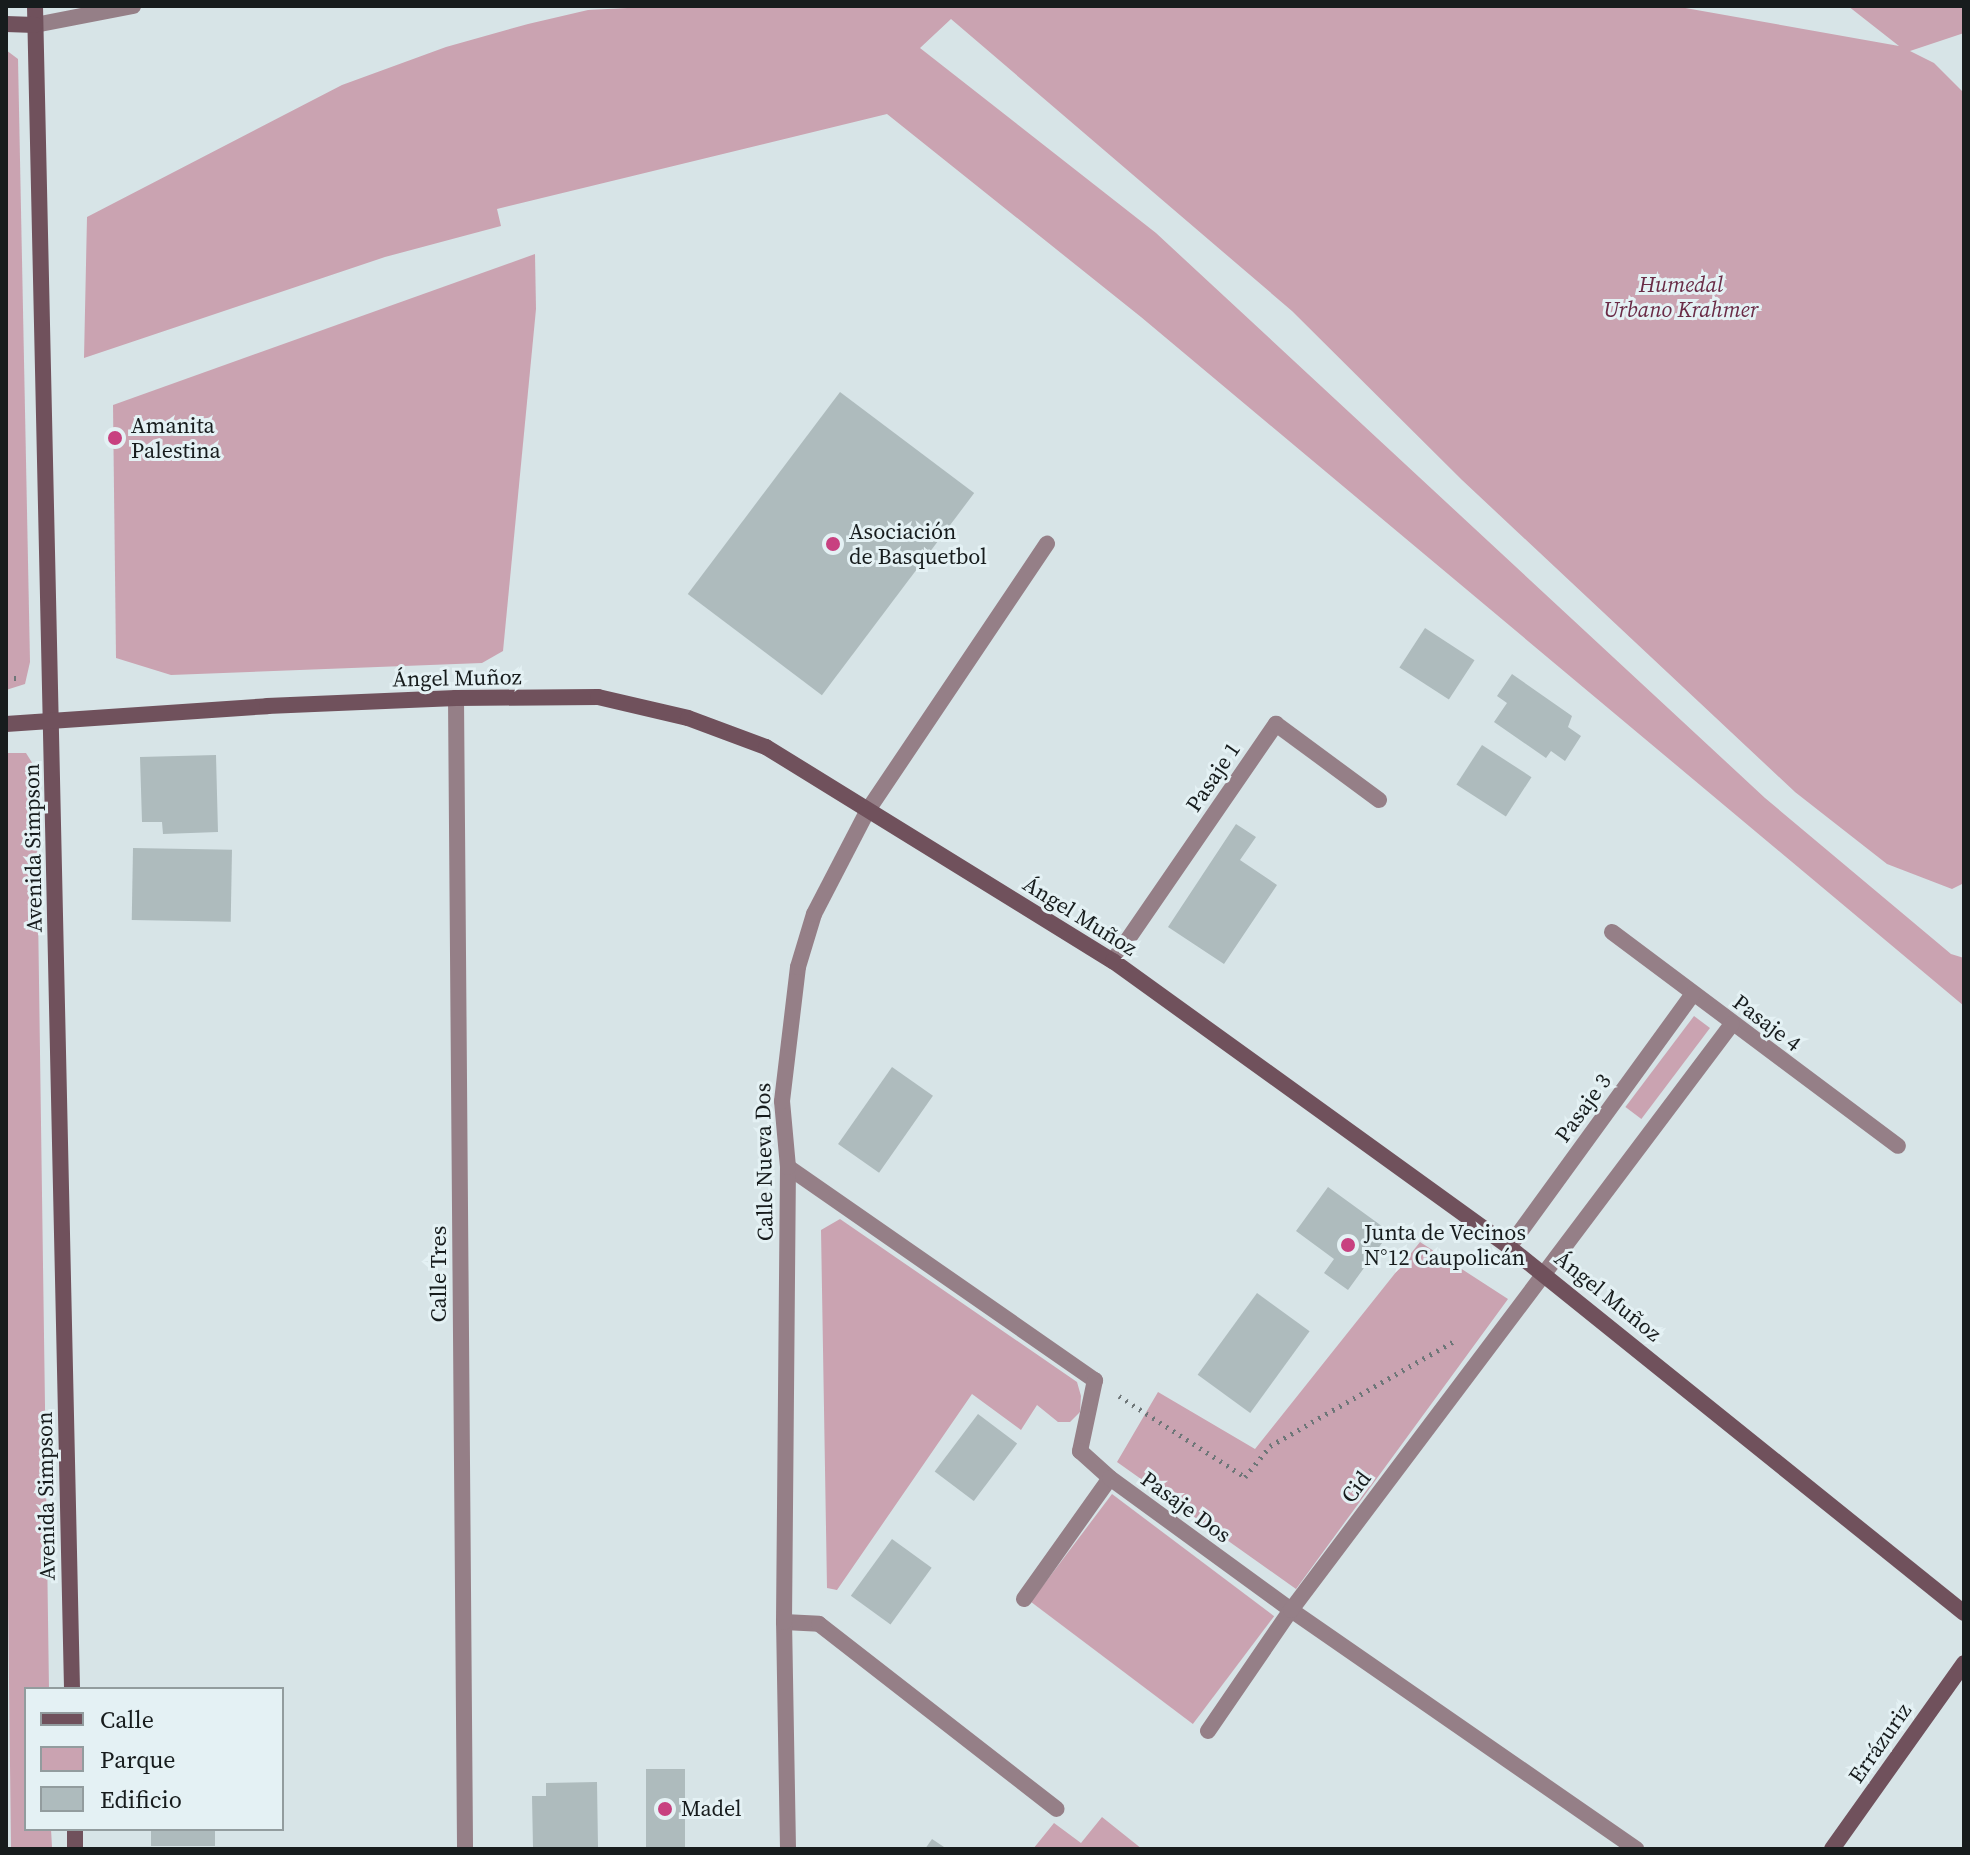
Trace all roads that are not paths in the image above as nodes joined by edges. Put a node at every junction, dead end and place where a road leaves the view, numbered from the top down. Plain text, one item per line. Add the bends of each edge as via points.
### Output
1 (35, 6) edge
2 (133, 6) edge
3 (6, 24) edge
4 (35, 25) junction
5 (1047, 544) dead end
6 (456, 698) junction
7 (52, 720) junction
8 (6, 724) edge
9 (1379, 800) dead end
10 (868, 810) junction
11 (1612, 932) dead end
12 (1113, 961) junction
13 (1693, 994) junction
14 (1732, 1024) junction
15 (1898, 1146) dead end
16 (788, 1167) junction
17 (1509, 1247) junction
18 (1543, 1272) junction
19 (1110, 1478) junction
20 (1024, 1599) dead end
21 (1291, 1610) junction
22 (1964, 1613) edge
23 (784, 1622) junction
24 (1964, 1663) edge
25 (72, 1687) edge
26 (1208, 1731) dead end
27 (1057, 1809) dead end
28 (465, 1849) edge
29 (788, 1849) edge
30 (1636, 1849) edge
31 (1832, 1849) edge

1 - 4 street, Avenida Simpson
2 - 4 street
3 - 4 street
4 - 7 street, Avenida Simpson
5 - 10 street, Calle Nueva Dos
6 - 7 street, Ángel Muñoz
6 - 10 street, Ángel Muñoz via 598,697 688,718 766,747
6 - 28 street, Calle Tres
7 - 8 street, Ángel Muñoz
7 - 25 street, Avenida Simpson
9 - 12 street, Pasaje 1 via 1276,724
10 - 12 street, Ángel Muñoz
10 - 16 street, Calle Nueva Dos via 814,914 798,967 782,1101
11 - 13 street, Pasaje 4
12 - 17 street, Ángel Muñoz
13 - 14 street, Pasaje 4
13 - 17 street, Pasaje 3
14 - 15 street, Pasaje 4
14 - 18 street
16 - 19 street, Pasaje Dos via 1095,1380 1080,1451
16 - 23 street, Calle Nueva Dos
17 - 18 street, Ángel Muñoz
18 - 21 street, Cid
18 - 22 street, Ángel Muñoz
19 - 20 street
19 - 21 street, Pasaje Dos
21 - 26 street, Cid
21 - 30 street, Pasaje Dos
23 - 27 street via 819,1624
23 - 29 street, Calle Nueva Dos
24 - 31 street, Errázuriz

